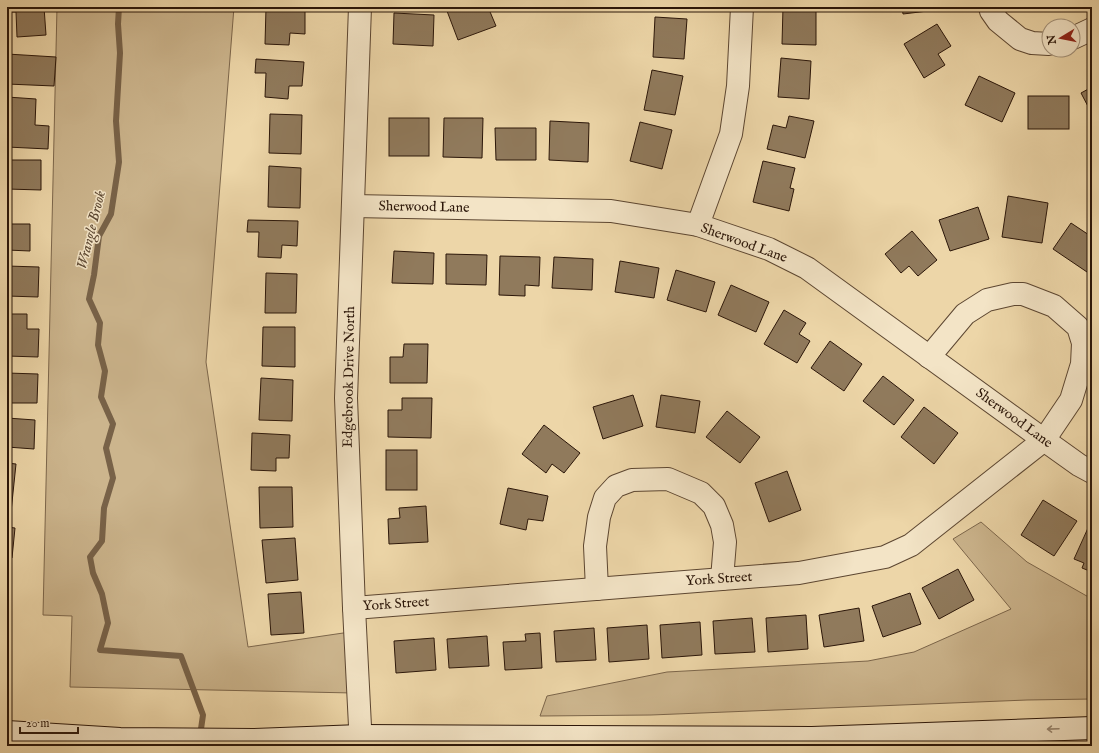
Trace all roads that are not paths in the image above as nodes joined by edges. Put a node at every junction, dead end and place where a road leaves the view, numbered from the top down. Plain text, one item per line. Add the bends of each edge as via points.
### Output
1 (360, 7) edge
2 (742, 7) edge
3 (990, 7) edge
4 (1092, 29) edge
5 (1081, 34) edge
6 (1041, 44) edge
7 (353, 206) junction
8 (698, 225) junction
9 (929, 357) junction
10 (1044, 440) junction
11 (1092, 472) edge
12 (722, 579) junction
13 (597, 589) junction
14 (354, 608) junction
15 (1092, 728) edge
16 (7, 732) edge
17 (360, 741) edge

1 - 7 street, Edgebrook Drive North
2 - 8 street via 738,86 731,134
3 - 6 street via 998,21 1020,39
4 - 5 street
7 - 8 street, Sherwood Lane via 611,211
7 - 14 street, Edgebrook Drive North via 346,398
8 - 9 street, Sherwood Lane via 769,249 807,268
9 - 10 street, Sherwood Lane
9 - 10 street, York Street via 965,314 987,300 1024,294 1054,306 1078,327 1083,343 1082,364 1071,400
10 - 11 street, Sherwood Lane
10 - 12 street, York Street via 911,545 885,557 799,573
12 - 13 street, York Street
12 - 13 street via 725,542 722,525 714,506 701,493 668,479 632,480 616,486 605,498 594,546
13 - 14 street, York Street
14 - 17 street, Edgebrook Drive North
15 -> 17 street via 812,738
16 - 17 street via 120,739

